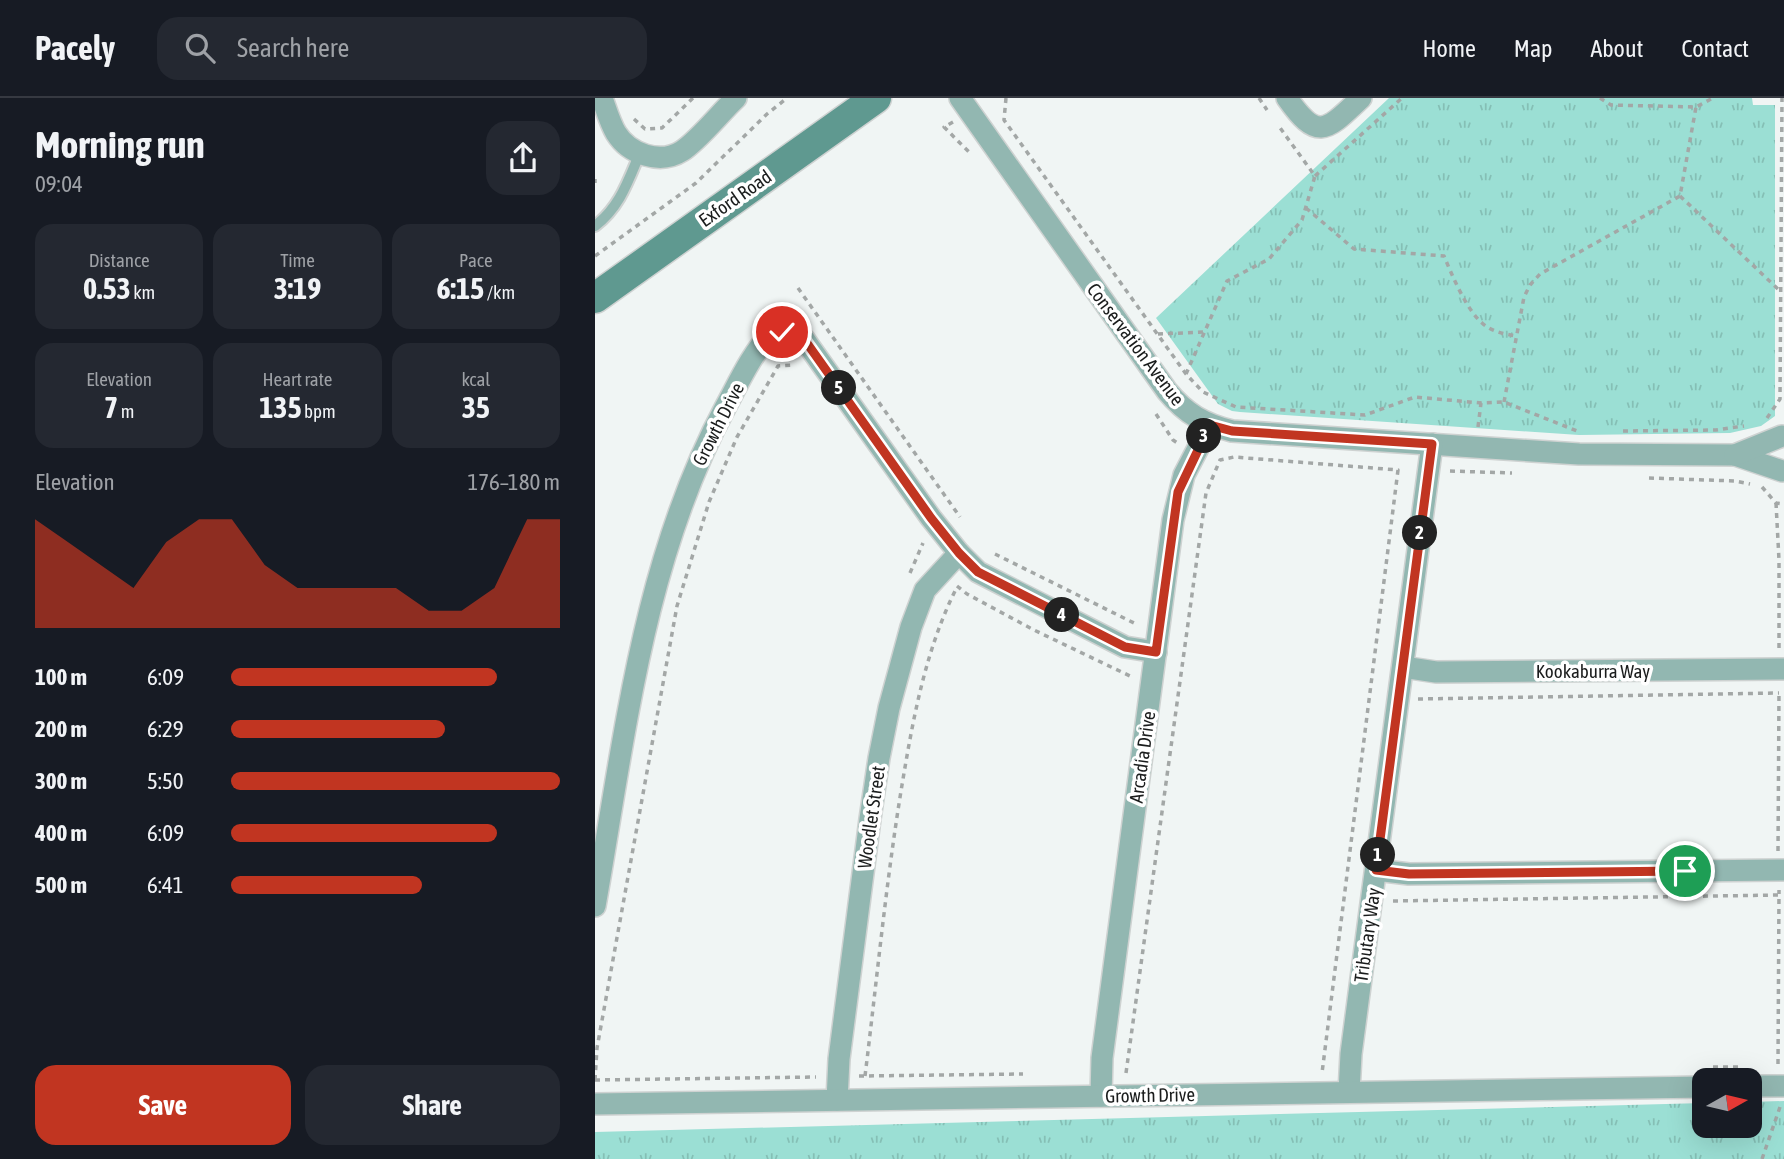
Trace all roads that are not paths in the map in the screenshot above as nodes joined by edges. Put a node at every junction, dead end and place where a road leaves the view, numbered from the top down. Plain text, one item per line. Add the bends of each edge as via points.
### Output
1 (602, 98) edge
2 (736, 98) edge
3 (876, 98) edge
4 (960, 98) edge
5 (1287, 98) edge
6 (1361, 98) edge
7 (640, 153) junction
8 (595, 226) edge
9 (595, 298) edge
10 (1210, 425) junction
11 (1783, 435) edge
12 (1432, 444) junction
13 (1735, 454) junction
14 (1783, 472) edge
15 (959, 553) junction
16 (1156, 652) junction
17 (1403, 667) junction
18 (1781, 669) edge
19 (1376, 870) junction
20 (1781, 870) edge
21 (595, 906) edge
22 (1762, 1086) edge
23 (1781, 1086) edge
24 (1692, 1087) edge
25 (1349, 1092) junction
26 (1101, 1096) junction
27 (837, 1100) junction
28 (595, 1104) edge

1 - 7 street via 615,133
2 - 7 street via 684,150 662,158
3 - 9 street, Exford Road
4 - 10 street, Conservation Avenue via 1167,391 1179,405
5 - 6 street via 1306,123 1315,127 1337,121
7 - 8 lane via 610,215
10 - 12 street, Conservation Avenue via 1232,431
10 - 16 street, Arcadia Drive via 1178,492
11 - 13 street, Conservation Avenue
11 - 14 street via 1776,453
12 - 13 street, Conservation Avenue via 1579,454
12 - 17 street, Tributary Way
13 - 14 street, Conservation Avenue
15 - 16 street, Growth Drive via 989,579 1125,647
15 - 21 street, Growth Drive via 804,339 793,333 771,334 717,422 665,549 644,631
15 - 27 street, Woodlet Street via 950,579 925,590 899,669 879,758
16 - 26 street, Arcadia Drive via 1102,1058
17 - 18 street, Kookaburra Way via 1436,672
17 - 19 street, Tributary Way
19 - 20 street via 1409,874
19 - 25 street, Tributary Way
22 - 23 street
24 - 25 street, Growth Drive
25 - 26 street, Growth Drive
26 - 27 street, Growth Drive
27 - 28 street, Growth Drive

